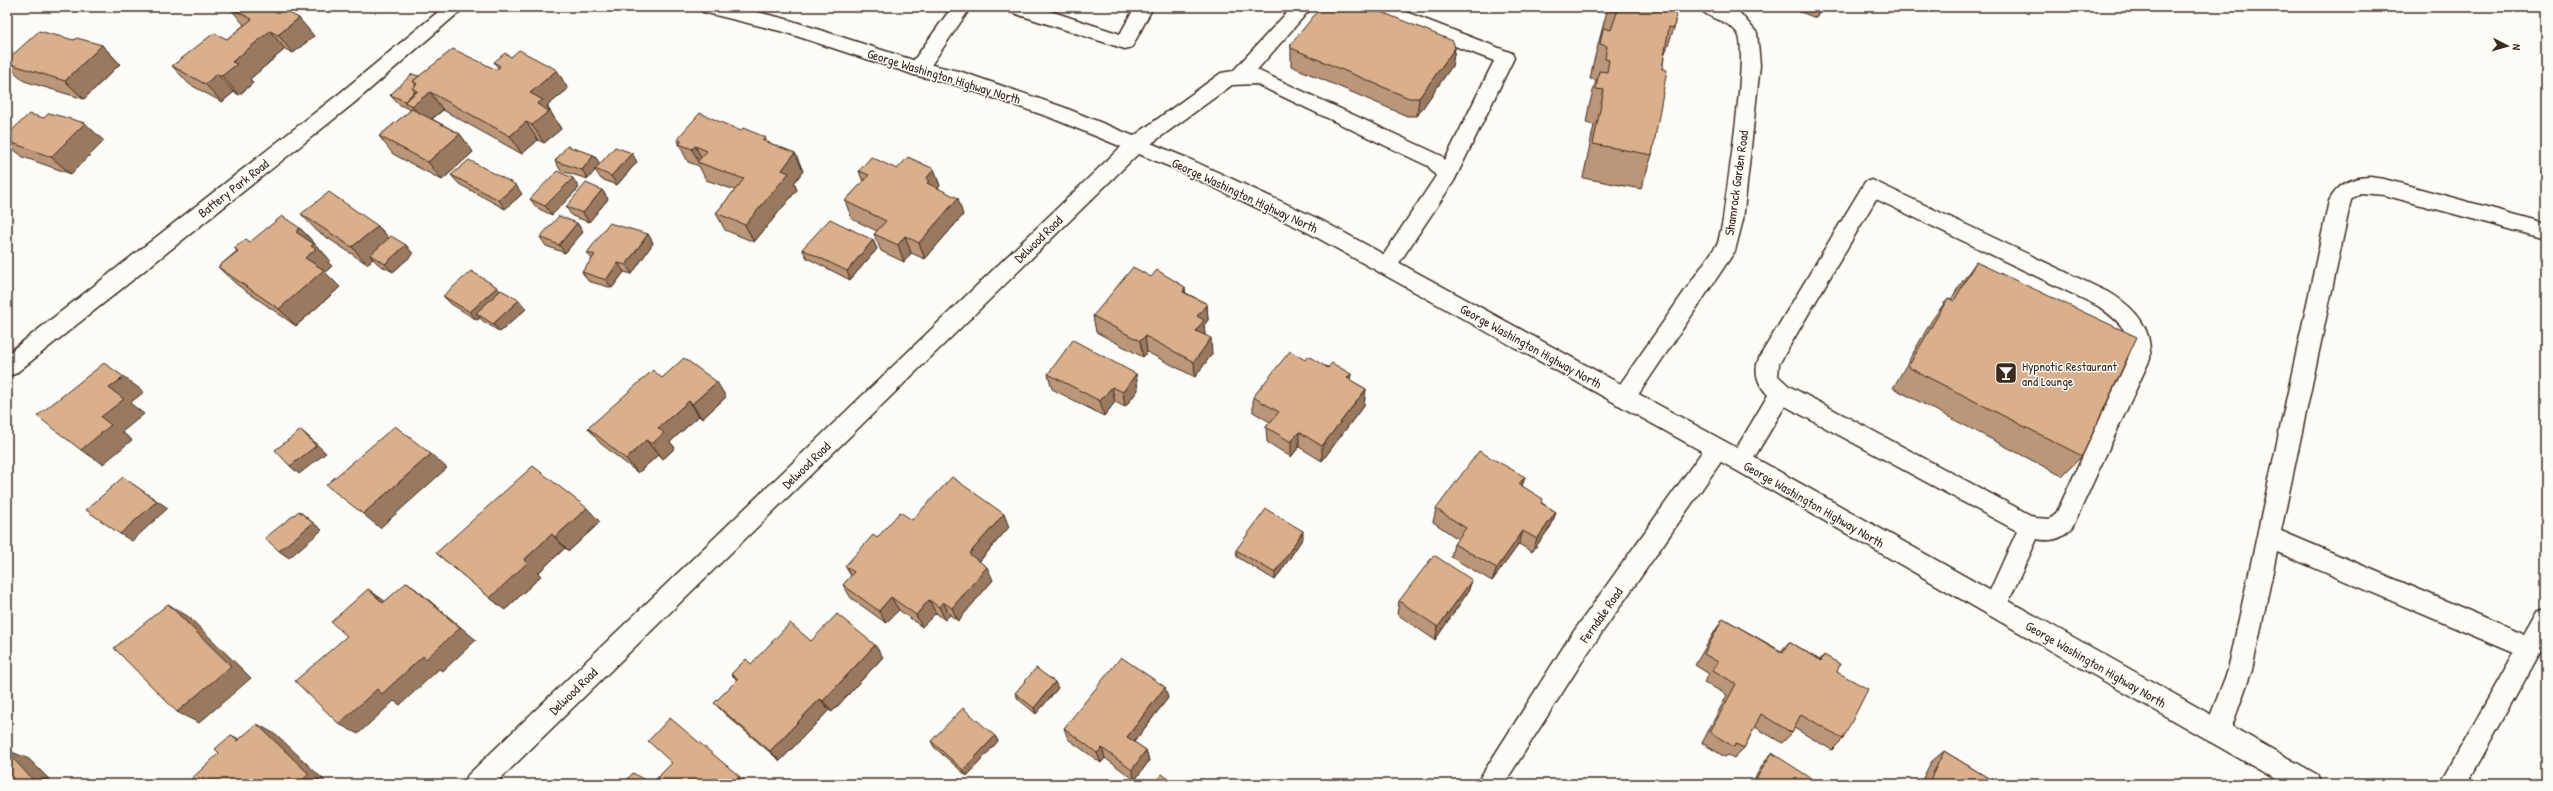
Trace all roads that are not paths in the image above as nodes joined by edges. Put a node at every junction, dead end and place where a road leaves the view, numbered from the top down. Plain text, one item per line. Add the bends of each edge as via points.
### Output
1 (456, 7) edge
2 (962, 7) edge
3 (1017, 7) edge
4 (1144, 7) edge
5 (1303, 7) edge
6 (1374, 7) edge
7 (1708, 7) edge
8 (722, 9) edge
9 (918, 69) junction
10 (1238, 78) junction
11 (1134, 146) junction
12 (1447, 176) junction
13 (2546, 231) edge
14 (1386, 266) junction
15 (7, 367) edge
16 (1781, 393) junction
17 (1624, 397) junction
18 (1717, 449) junction
19 (1740, 462) junction
20 (2032, 527) junction
21 (2268, 537) junction
22 (1995, 606) junction
23 (2546, 619) edge
24 (2530, 648) junction
25 (2217, 732) junction
26 (477, 784) edge
27 (1489, 784) edge
28 (2309, 784) edge
29 (2453, 784) edge

1 - 15 street, Battery Park Road via 347,98
2 - 9 street
3 - 4 street via 1125,42
5 - 10 street
6 - 12 street via 1506,58
7 - 17 street, Shamrock Garden Road via 1732,17 1748,33 1752,64 1728,245
8 - 9 street, George Washington Highway North via 786,26
9 - 11 street, George Washington Highway North via 955,77 1048,110
10 - 11 street, Delwood Road via 1228,78
10 - 12 street via 1258,77 1435,161
11 - 14 street, George Washington Highway North via 1180,163 1314,226
11 - 26 street, Delwood Road
12 - 14 street
13 - 21 street via 2384,187 2363,184 2347,189 2339,202
14 - 17 street, George Washington Highway North
16 - 19 street
16 - 20 street
16 - 20 street via 1767,379 1768,362 1872,188 2105,300 2122,311 2135,327 2142,343 2139,359 2064,521 2060,527 2052,530
17 - 18 street, George Washington Highway North
18 - 19 street, George Washington Highway North
18 - 27 street, Ferndale Road via 1578,646
19 - 22 street, George Washington Highway North
20 - 22 street
21 - 24 street
21 - 25 street via 2240,670
22 - 25 street, George Washington Highway North
23 - 24 street
24 - 29 street
25 - 28 street, George Washington Highway North

